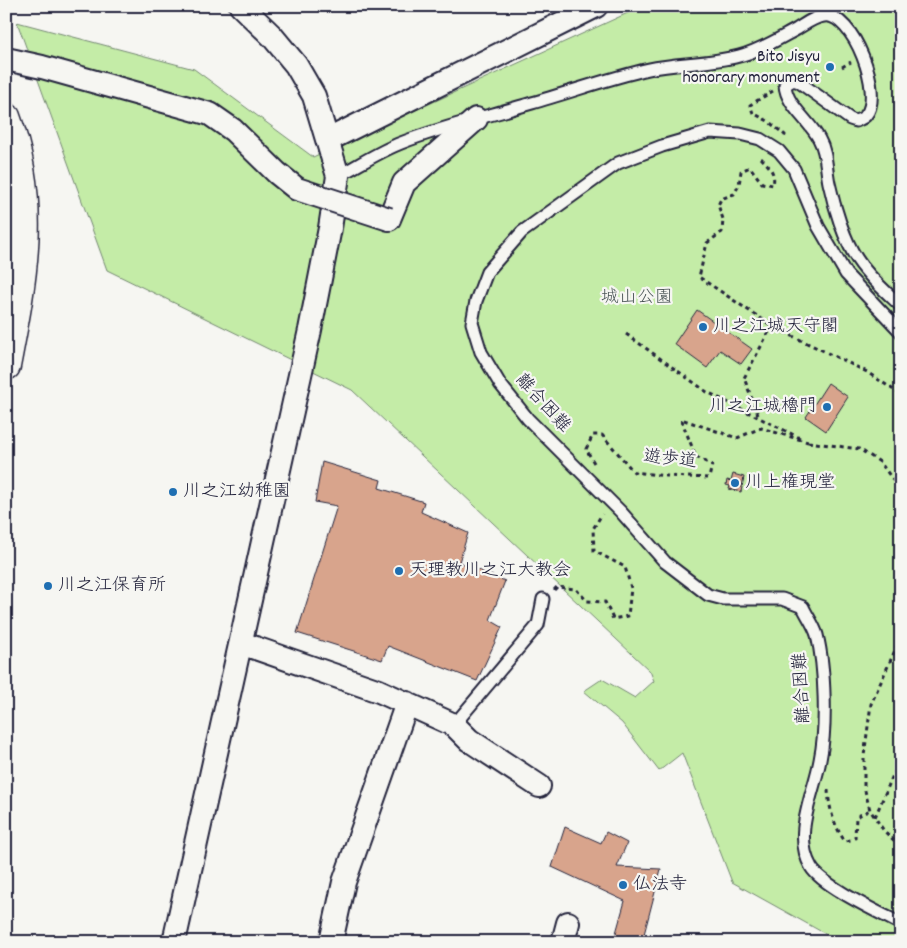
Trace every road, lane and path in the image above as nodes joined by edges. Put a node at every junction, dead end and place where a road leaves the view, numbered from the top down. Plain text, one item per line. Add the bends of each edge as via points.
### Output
1 (241, 6) edge
2 (596, 6) edge
3 (6, 59) edge
4 (785, 85) junction
5 (6, 117) edge
6 (476, 119) junction
7 (328, 140) junction
8 (779, 150) junction
9 (338, 176) junction
10 (901, 306) edge
11 (772, 326) junction
12 (901, 332) edge
13 (626, 334) dead end
14 (6, 366) edge
15 (901, 395) edge
16 (758, 416) junction
17 (808, 442) junction
18 (595, 465) dead end
19 (901, 490) edge
20 (621, 512) junction
21 (543, 599) joint
22 (901, 637) edge
23 (241, 643) junction
24 (407, 703) junction
25 (454, 726) junction
26 (821, 759) junction
27 (901, 762) edge
28 (539, 786) dead end
29 (870, 810) junction
30 (875, 817) junction
31 (901, 847) edge
32 (901, 924) edge
33 (174, 942) edge
34 (331, 942) edge

1 - 7 street via 296,65 314,96
2 - 7 street
3 - 6 street, bridge via 210,114 234,130 297,190 389,219 404,183
4 - 6 lane via 793,80 799,82 856,121 865,117 872,99 870,80 852,37 838,19 822,16 741,56 652,69 604,80
4 - 8 path via 750,105 753,113 785,134
4 - 10 lane via 792,102 820,139 829,184 845,236 856,258 875,282
5 - 14 street via 21,169 25,243
6 - 9 lane via 400,143
7 - 9 street
8 - 11 path via 775,155 770,151 762,152 761,158 770,167 774,178 773,185 762,183 750,167 741,171 734,194 721,199 718,205 723,219 722,232 707,243 699,277
8 - 12 lane, 離合困難 via 794,169 818,226 846,274
8 - 20 lane, 離合困難 via 753,137 710,132 618,163 522,232 487,272 472,323 481,352 500,384 528,419
9 - 23 street via 310,330
11 - 15 path via 867,372
11 - 16 path via 744,378
13 - 16 path, 遊歩道 via 707,392
16 - 17 path, 遊歩道
17 - 18 path, 遊歩道 via 761,428 737,438 681,418 696,457 712,464 710,478 634,472 602,435 593,434 586,449
17 - 19 path, 遊歩道 via 859,449 880,462
20 - 21 path via 602,513 593,529 594,552 625,567 631,588 628,616 613,619 605,602 586,600 576,589 557,588
20 - 26 lane, 離合困難 via 665,562 708,596 723,600 782,599 803,607 816,633 822,671
21 - 25 lane via 538,625
22 - 29 path via 871,704 864,764 864,788
23 - 24 street
23 - 33 street
24 - 25 street
24 - 34 street via 344,882
25 - 28 street via 469,740
26 - 29 path via 826,768 833,816 845,841 855,838 856,817
26 - 32 lane, 離合困難 via 806,817 803,844 811,868 834,888
27 - 30 path
29 - 30 path
30 - 31 path

